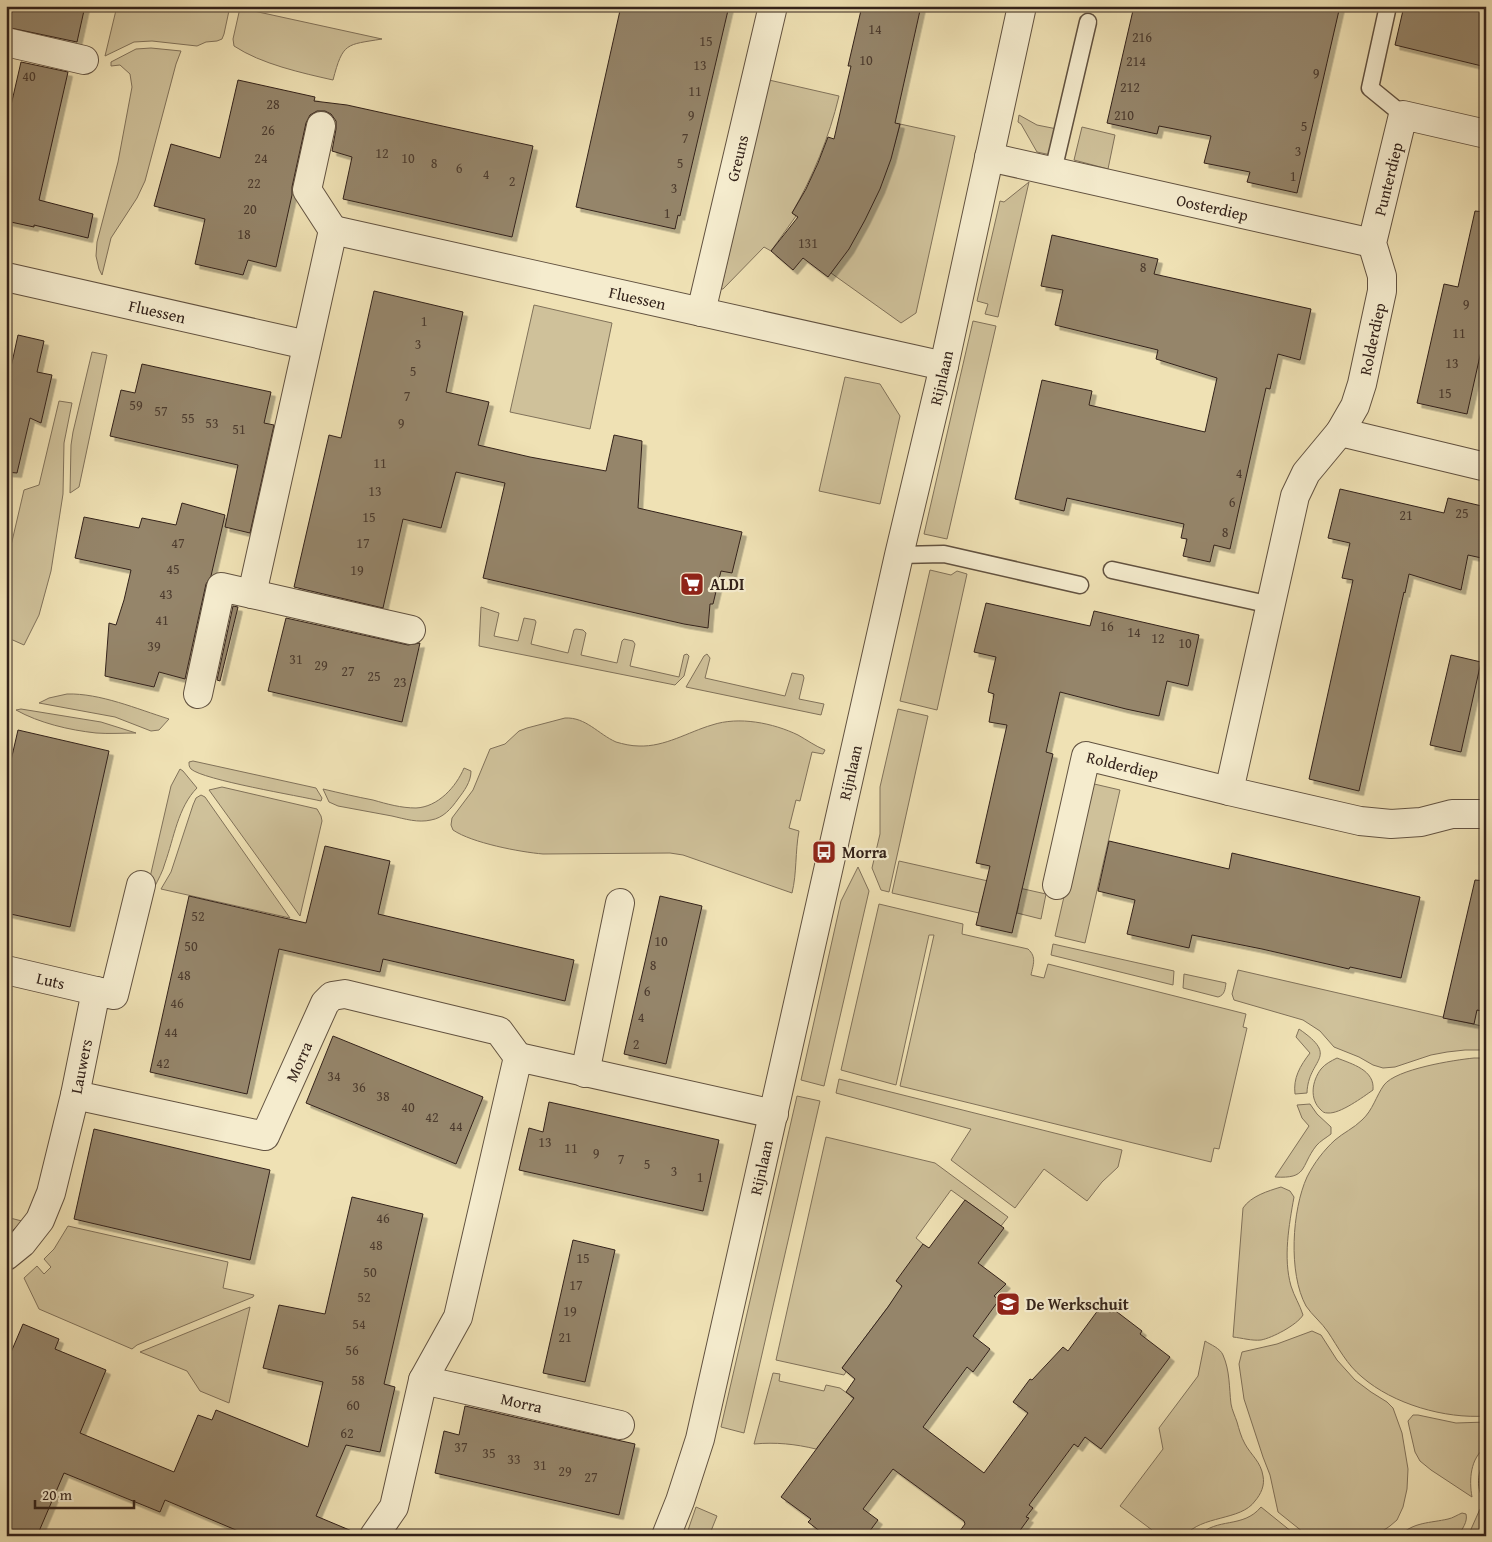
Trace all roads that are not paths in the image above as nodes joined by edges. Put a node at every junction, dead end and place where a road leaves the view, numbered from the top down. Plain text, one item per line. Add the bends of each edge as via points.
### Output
1 (774, 6) edge
2 (1022, 6) edge
3 (1388, 6) edge
4 (1088, 22) dead end
5 (6, 42) edge
6 (84, 60) dead end
7 (1403, 115) junction
8 (321, 126) dead end
9 (1486, 134) edge
10 (989, 157) junction
11 (1053, 171) junction
12 (333, 230) junction
13 (1372, 243) junction
14 (6, 277) edge
15 (701, 312) junction
16 (307, 345) junction
17 (944, 366) junction
18 (1340, 432) junction
19 (1486, 467) edge
20 (899, 555) junction
21 (1112, 570) dead end
22 (1080, 585) dead end
23 (252, 594) junction
24 (1271, 605) junction
25 (411, 630) dead end
26 (198, 694) dead end
27 (1229, 792) junction
28 (1486, 814) edge
29 (141, 885) dead end
30 (1057, 885) dead end
31 (620, 903) dead end
32 (6, 970) edge
33 (96, 991) junction
34 (518, 1058) junction
35 (585, 1073) junction
36 (75, 1095) junction
37 (774, 1114) junction
38 (6, 1256) edge
39 (423, 1380) junction
40 (620, 1425) dead end
41 (374, 1536) edge
42 (666, 1536) edge

1 - 15 street, Greuns
2 - 10 street, Rijnlaan
3 - 7 lane via 1370,88
4 - 11 lane
5 - 6 street
7 - 9 street
7 - 13 street, Punterdiep
8 - 12 street via 307,190
10 - 11 street, Oosterdiep
10 - 17 street, Rijnlaan
11 - 13 street, Oosterdiep
12 - 15 street, Fluessen
12 - 16 street
13 - 18 street, Rolderdiep via 1382,276 1382,291 1362,384 1355,406
14 - 16 street, Fluessen
15 - 17 street, Fluessen
16 - 23 street
17 - 20 street, Rijnlaan
18 - 19 street
18 - 24 street, Rolderdiep via 1306,473 1295,496
20 - 22 lane via 944,554
20 - 37 street, Rijnlaan
21 - 24 lane
23 - 25 street
23 - 26 street via 221,587
24 - 27 street, Rolderdiep
27 - 28 street, Rolderdiep via 1360,821 1391,824 1421,822 1452,814
27 - 30 street, Rolderdiep via 1086,756
29 - 33 street via 114,995
31 - 35 street
32 - 33 street, Luts
33 - 36 street, Lauwers
34 - 35 street
34 - 36 street, Morra via 499,1031 345,994 332,996 325,1003 265,1136
34 - 39 street via 458,1317
35 - 37 street
36 - 38 street, Lauwers via 48,1202 40,1220
37 - 42 street, Rijnlaan via 700,1439
39 - 40 street, Morra
39 - 41 street via 394,1508

